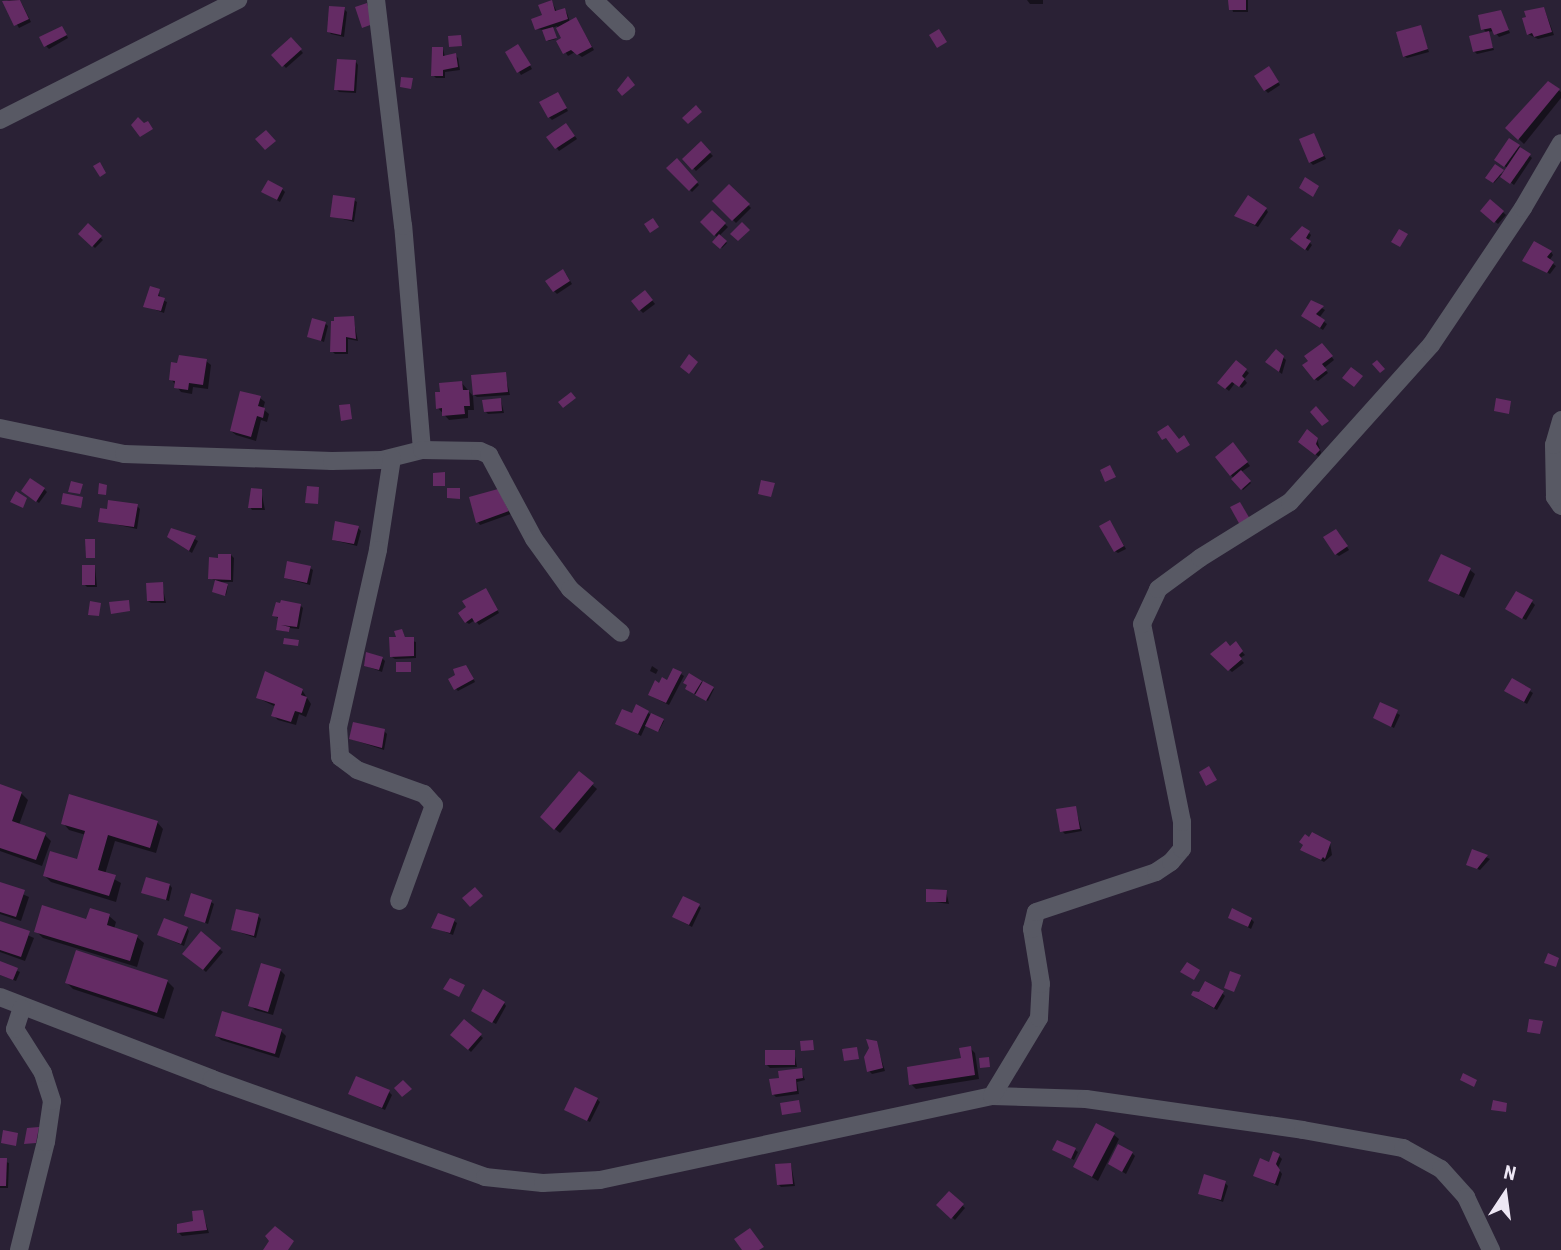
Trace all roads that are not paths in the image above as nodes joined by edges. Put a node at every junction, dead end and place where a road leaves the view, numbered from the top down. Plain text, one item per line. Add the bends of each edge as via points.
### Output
1 (238, 0) edge
2 (376, 0) edge
3 (594, 0) edge
4 (626, 31) dead end
5 (0, 120) edge
6 (1561, 143) edge
7 (1561, 419) edge
8 (0, 428) edge
9 (422, 450) junction
10 (392, 458) junction
11 (1561, 506) edge
12 (621, 633) dead end
13 (399, 901) dead end
14 (0, 997) edge
15 (22, 1008) junction
16 (992, 1096) junction
17 (19, 1250) edge
18 (1491, 1250) edge

1 - 5 street
2 - 9 street via 403,226
3 - 4 street
6 - 16 street via 1431,345 1290,502 1157,589 1142,624 1182,822 1182,849 1156,872 1035,912 1032,929 1041,984 1039,1018
7 - 11 street via 1554,445 1555,497
8 - 10 street via 124,454 332,461
9 - 10 street
9 - 12 street via 489,455 534,539 570,589
10 - 13 street via 378,550 338,727 340,757 357,770 424,794 434,804
14 - 15 street
15 - 16 street via 485,1177 543,1183 600,1180
15 - 17 street via 15,1029 43,1073 51,1101 46,1142
16 - 18 street via 1086,1099 1404,1148 1441,1170 1466,1197

